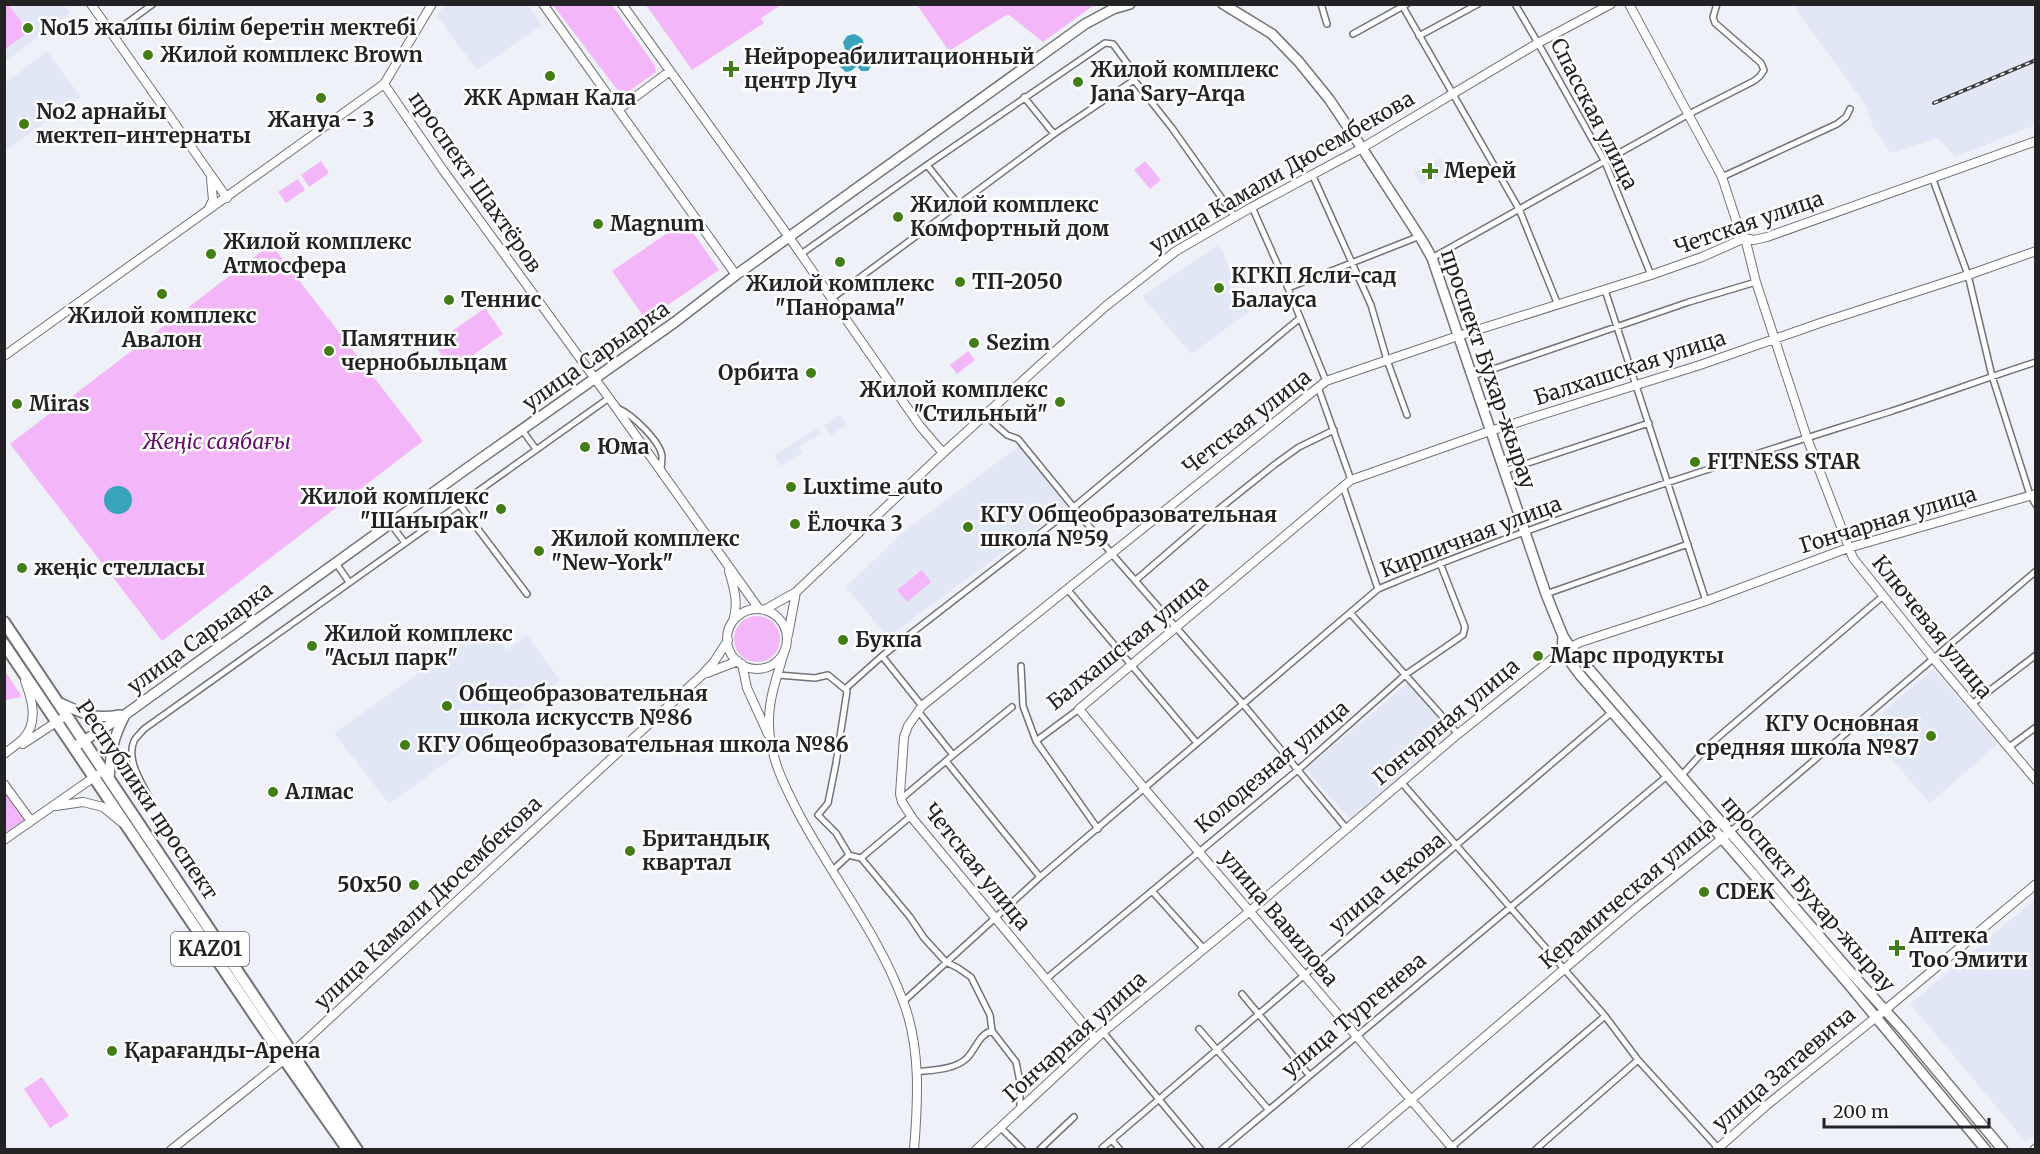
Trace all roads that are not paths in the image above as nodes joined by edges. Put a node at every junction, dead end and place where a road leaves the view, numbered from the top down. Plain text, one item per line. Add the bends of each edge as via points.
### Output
1 (91, 4) edge
2 (153, 4) edge
3 (432, 4) edge
4 (543, 4) edge
5 (622, 4) edge
6 (1130, 4) edge
7 (1223, 4) edge
8 (1321, 4) edge
9 (1478, 4) edge
10 (1515, 4) edge
11 (1611, 4) edge
12 (1629, 4) edge
13 (1717, 4) edge
14 (1405, 6) edge
15 (1327, 24) dead end
16 (112, 34) junction
17 (1353, 34) dead end
18 (1419, 36) junction
19 (1538, 43) junction
20 (670, 71) junction
21 (1134, 80) junction
22 (384, 84) junction
23 (1452, 93) junction
24 (1024, 97) junction
25 (619, 109) junction
26 (1850, 109) dead end
27 (1689, 114) junction
28 (1054, 134) junction
29 (2036, 141) edge
30 (1362, 147) junction
31 (1605, 162) junction
32 (927, 165) junction
33 (210, 174) junction
34 (1312, 174) junction
35 (1722, 177) junction
36 (1932, 177) junction
37 (227, 198) junction
38 (959, 205) junction
39 (1252, 207) junction
40 (1519, 209) junction
41 (206, 212) junction
42 (1235, 217) junction
43 (1420, 236) junction
44 (789, 237) junction
45 (1745, 238) junction
46 (2036, 251) edge
47 (801, 254) junction
48 (1432, 258) junction
49 (1352, 263) junction
50 (736, 275) junction
51 (1651, 275) junction
52 (1968, 275) junction
53 (1756, 282) junction
54 (1288, 288) junction
55 (1605, 290) junction
56 (831, 299) junction
57 (1558, 305) junction
58 (1300, 318) junction
59 (1616, 328) junction
60 (1458, 336) junction
61 (1775, 339) junction
62 (4, 356) edge
63 (1387, 360) junction
64 (2036, 362) edge
65 (1473, 376) junction
66 (1992, 376) junction
67 (594, 378) junction
68 (1326, 381) junction
69 (1636, 386) junction
70 (1318, 387) junction
71 (609, 398) junction
72 (1407, 415) dead end
73 (986, 416) junction
74 (1649, 423) junction
75 (522, 430) junction
76 (1334, 430) junction
77 (1490, 431) junction
78 (1807, 438) junction
79 (536, 449) junction
80 (943, 453) junction
81 (1504, 471) junction
82 (1351, 480) junction
83 (1668, 483) junction
84 (1343, 486) junction
85 (2033, 494) edge
86 (459, 504) junction
87 (2036, 505) edge
88 (1074, 507) junction
89 (391, 524) junction
90 (1526, 533) junction
91 (405, 543) junction
92 (1688, 544) junction
93 (1848, 548) junction
94 (1111, 553) junction
95 (336, 563) junction
96 (1440, 563) junction
97 (727, 564) junction
98 (2036, 571) edge
99 (1136, 580) junction
100 (350, 582) junction
101 (1378, 589) junction
102 (1068, 590) junction
103 (796, 592) junction
104 (527, 594) dead end
105 (1546, 594) junction
106 (1883, 596) junction
107 (1706, 601) junction
108 (761, 609) junction
109 (1351, 614) junction
110 (4, 622) edge
111 (731, 626) junction
112 (1176, 629) junction
113 (787, 639) junction
114 (728, 640) junction
115 (4, 644) edge
116 (786, 649) junction
117 (1566, 649) junction
118 (2036, 655) edge
119 (882, 656) junction
120 (1933, 658) junction
121 (740, 663) junction
122 (19, 665) junction
123 (1132, 665) junction
124 (1021, 666) dead end
125 (702, 675) junction
126 (778, 675) junction
127 (1405, 675) junction
128 (845, 689) junction
129 (58, 702) junction
130 (1243, 704) junction
131 (1972, 705) junction
132 (1012, 707) dead end
133 (920, 708) junction
134 (1079, 709) junction
135 (1612, 712) junction
136 (126, 714) junction
137 (67, 715) junction
138 (56, 722) junction
139 (2036, 727) edge
140 (1458, 734) junction
141 (770, 738) junction
142 (84, 741) junction
143 (1036, 741) junction
144 (1197, 743) junction
145 (74, 747) junction
146 (2008, 748) junction
147 (4, 754) edge
148 (953, 755) junction
149 (946, 761) junction
150 (1299, 769) junction
151 (102, 775) junction
152 (1682, 775) junction
153 (1667, 776) junction
154 (2036, 780) edge
155 (1402, 783) junction
156 (4, 784) edge
157 (1144, 788) junction
158 (901, 799) junction
159 (153, 805) dead end
160 (51, 807) junction
161 (911, 816) junction
162 (31, 821) junction
163 (1346, 828) junction
164 (129, 829) junction
165 (1098, 829) junction
166 (1730, 831) junction
167 (1722, 838) junction
168 (4, 840) edge
169 (1457, 845) junction
170 (1198, 851) junction
171 (848, 855) junction
172 (861, 858) junction
173 (832, 871) junction
174 (1040, 877) junction
175 (2036, 884) edge
176 (1152, 891) junction
177 (1509, 907) junction
178 (1250, 911) junction
179 (995, 918) junction
180 (1204, 949) junction
181 (946, 962) junction
182 (1563, 970) junction
183 (1303, 975) junction
184 (1046, 979) junction
185 (1242, 994) dead end
186 (904, 1001) junction
187 (1885, 1010) junction
188 (1259, 1013) junction
189 (1605, 1016) junction
190 (1876, 1017) junction
191 (1199, 1029) dead end
192 (992, 1031) junction
193 (1103, 1032) junction
194 (1356, 1036) junction
195 (1095, 1038) junction
196 (1217, 1049) junction
197 (288, 1056) junction
198 (1638, 1060) junction
199 (916, 1072) junction
200 (1309, 1075) junction
201 (1410, 1099) junction
202 (1159, 1100) junction
203 (1020, 1109) junction
204 (1269, 1109) junction
205 (1074, 1117) dead end
206 (1000, 1127) junction
207 (1112, 1140) junction
208 (1983, 1147) edge
209 (1451, 1148) edge
210 (171, 1149) edge
211 (348, 1149) edge
212 (357, 1149) edge
213 (914, 1149) edge
214 (976, 1149) edge
215 (1023, 1149) edge
216 (1039, 1149) edge
217 (1102, 1149) edge
218 (1120, 1149) edge
219 (1201, 1149) edge
220 (1221, 1149) edge
221 (1352, 1149) edge
222 (1535, 1149) edge
223 (1717, 1149) edge
224 (2002, 1149) edge

1 - 16 street
2 - 16 street
3 - 22 street, проспект Шахтёров
4 - 25 street
5 - 20 street
6 - 44 main road, улица Сарыарка via 1085,24
7 - 30 main road, проспект Бухар-жырау via 1272,34 1288,49
8 - 15 street
9 - 18 street
10 - 19 street, Спасская улица
11 - 19 street, улица Камали Дюсембекова
12 - 27 street, Ключевая улица
13 - 27 street via 1715,23 1755,57 1764,70 1754,81
14 - 17 street
14 - 18 street
16 - 33 street
18 - 23 street
19 - 23 street, улица Камали Дюсембекова
19 - 31 street, Спасская улица
20 - 25 street
20 - 44 street
21 - 24 street via 1130,67 1113,44 1105,43
21 - 28 street
21 - 42 street
22 - 37 street, проспект Шахтёров
22 - 67 street, проспект Шахтёров
23 - 30 street, улица Камали Дюсембекова
23 - 40 street
24 - 28 street
24 - 32 street
25 - 50 street
26 - 35 street via 1837,123
27 - 31 street
27 - 35 street, Ключевая улица
28 - 38 street
29 - 36 street, Четская улица
30 - 34 street, улица Камали Дюсембекова
30 - 43 main road, проспект Бухар-жырау
31 - 40 street
31 - 51 street, Спасская улица
32 - 38 street
32 - 47 street
33 - 37 street
33 - 41 street via 213,200
34 - 39 street, улица Камали Дюсембекова
34 - 49 street
35 - 45 street, Ключевая улица
36 - 45 street, Четская улица via 1767,237
36 - 52 street
37 - 41 street, проспект Шахтёров
38 - 56 street
39 - 42 street, улица Камали Дюсембекова
39 - 54 street
40 - 48 street
40 - 57 street
41 - 62 street, проспект Шахтёров
42 - 73 street, улица Камали Дюсембекова via 1157,265 1106,306
43 - 48 main road, проспект Бухар-жырау
43 - 49 street
44 - 47 street
44 - 50 main road, улица Сарыарка
45 - 51 street, Четская улица
45 - 53 street, Ключевая улица
46 - 52 street, Балхашская улица
47 - 56 street
48 - 60 main road, проспект Бухар-жырау
49 - 54 street
49 - 63 street via 1371,305
50 - 67 main road, улица Сарыарка
51 - 55 street, Четская улица
52 - 61 street, Балхашская улица
52 - 66 street
53 - 59 street
53 - 61 street, Ключевая улица
54 - 58 street
55 - 57 street, Четская улица
55 - 59 street
56 - 80 street
57 - 60 street, Четская улица
58 - 68 street
58 - 88 street
59 - 65 street
59 - 69 street
60 - 63 street, Четская улица
60 - 65 main road, проспект Бухар-жырау
61 - 69 street, Балхашская улица
61 - 78 street, Ключевая улица
63 - 68 street, Четская улица
63 - 72 street
64 - 66 street, Кирпичная улица
65 - 77 main road, проспект Бухар-жырау
66 - 78 street, Кирпичная улица
66 - 85 street
67 - 71 street, проспект Шахтёров
67 - 75 main road, улица Сарыарка
68 - 70 street, Четская улица
69 - 74 street
69 - 77 street, Балхашская улица
70 - 76 street
70 - 94 street, Четская улица
71 - 79 street
71 - 97 street, проспект Шахтёров
73 - 80 street, улица Камали Дюсембекова
73 - 88 street via 1007,435 1018,439
74 - 81 street
74 - 83 street
75 - 79 street
75 - 89 main road, улица Сарыарка
76 - 82 street
76 - 99 street via 1274,465
77 - 81 main road, проспект Бухар-жырау
77 - 82 street, Балхашская улица
78 - 83 street, Кирпичная улица
78 - 93 street, Ключевая улица
79 - 86 street
80 - 103 street, улица Камали Дюсембекова
81 - 90 main road, проспект Бухар-жырау
82 - 84 street, Балхашская улица
83 - 90 street, Кирпичная улица
83 - 92 street
84 - 101 street
84 - 112 street, Балхашская улица
85 - 87 street
85 - 93 street, Гончарная улица
86 - 91 street
86 - 104 street
88 - 94 street
88 - 119 street
89 - 91 street
89 - 95 main road, улица Сарыарка
90 - 96 street, Кирпичная улица
90 - 105 main road, проспект Бухар-жырау
91 - 100 street
92 - 105 street
92 - 107 street
93 - 106 street, Ключевая улица
93 - 107 street, Гончарная улица
94 - 99 street
94 - 102 street, Четская улица
95 - 100 street
95 - 136 main road, улица Сарыарка
96 - 101 street, Кирпичная улица
96 - 127 street, Колодезная улица via 1465,631
97 - 108 street, проспект Шахтёров
97 - 111 street via 736,603
98 - 120 street, Керамическая улица
99 - 112 street
100 - 159 street via 160,716 134,740 136,771
101 - 109 street, Кирпичная улица
102 - 123 street
102 - 133 street, Четская улица
103 - 108 street, улица Камали Дюсембекова
103 - 113 street
105 - 117 main road, проспект Бухар-жырау
106 - 120 street, Ключевая улица
106 - 152 street via 1709,745
107 - 117 street, Гончарная улица
108 - 111 street via 742,613
108 - 113 street via 781,620
109 - 127 street
109 - 130 street, Кирпичная улица
110 - 129 highway, Республики проспект / KАZ01
111 - 114 street
112 - 123 street, Балхашская улица
112 - 130 street
113 - 116 street
114 - 121 street
114 - 125 street
115 - 122 highway, Республики проспект / KАZ01
116 - 121 street via 769,666 753,668
116 - 126 street
117 - 135 main road, проспект Бухар-жырау
117 - 140 street, Гончарная улица
117 - 152 main road, проспект Бухар-жырау
118 - 131 street
119 - 128 street
119 - 133 street
120 - 131 street, Ключевая улица
120 - 166 street, Керамическая улица
121 - 125 street
121 - 141 street
122 - 138 highway, Республики проспект / KАZ01
122 - 147 street via 33,700 33,712 25,737
123 - 134 street, Балхашская улица
123 - 144 street
124 - 143 street via 1023,706
125 - 197 street, улица Камали Дюсембекова
126 - 128 street via 828,675
126 - 141 street via 769,718
127 - 140 street
127 - 150 street, Колодезная улица
128 - 171 street via 828,803 818,814 836,833
129 - 136 main road via 91,716
129 - 137 highway, Республики проспект / KАZ01
130 - 144 street, Кирпичная улица
130 - 150 street
131 - 146 street, Ключевая улица
132 - 148 street
133 - 148 street
133 - 158 street, Четская улица via 904,737
134 - 143 street, Балхашская улица
134 - 157 street, улица Вавилова
135 - 153 main road, проспект Бухар-жырау
135 - 169 street, улица Чехова
136 - 142 main road, улица Сарыарка
136 - 151 main road
137 - 138 street
137 - 142 highway, Республики проспект / KАZ01
138 - 145 highway, Республики проспект / KАZ01
138 - 147 street
139 - 146 street
140 - 155 street, Гончарная улица
141 - 173 street via 784,785
142 - 145 main road, улица Сарыарка
142 - 151 highway, Республики проспект / KАZ01
143 - 165 street
144 - 157 street, Кирпичная улица
145 - 151 highway, Республики проспект / KАZ01
146 - 154 street, Ключевая улица
148 - 149 street
149 - 158 street
149 - 174 street
150 - 163 street
150 - 170 street, Колодезная улица
151 - 160 street
151 - 164 highway, Республики проспект / KАZ01
151 - 197 highway, Республики проспект / KАZ01
152 - 166 main road, проспект Бухар-жырау
153 - 167 main road, проспект Бухар-жырау
153 - 177 street, улица Тургенева
155 - 163 street, Гончарная улица
155 - 169 street
156 - 162 street
157 - 165 street, Кирпичная улица
157 - 170 street, улица Вавилова
158 - 161 street, Четская улица
160 - 162 street
160 - 164 street via 83,802 103,807
161 - 172 street
161 - 179 street, Четская улица
162 - 168 street
163 - 178 street, Гончарная улица
164 - 197 highway, Республики проспект / KАZ01
165 - 174 street, Кирпичная улица
166 - 167 street, Керамическая улица
166 - 187 main road, проспект Бухар-жырау
167 - 182 street, Керамическая улица
167 - 190 main road, проспект Бухар-жырау
169 - 177 street
169 - 183 street, улица Чехова
170 - 176 street, Колодезная улица
170 - 178 street, улица Вавилова
171 - 172 street
171 - 173 street
172 - 181 street
173 - 186 street
174 - 179 street, Кирпичная улица
175 - 187 street, улица Затаевича
176 - 180 street
176 - 184 street, Колодезная улица
177 - 182 street
177 - 194 street, улица Тургенева
178 - 180 street, Гончарная улица
178 - 183 street, улица Вавилова
179 - 181 street, Кирпичная улица
179 - 184 street, Четская улица
180 - 193 street, Гончарная улица
181 - 186 street, Кирпичная улица
181 - 192 street via 971,977 990,1016
182 - 189 street
182 - 201 street, Керамическая улица
183 - 188 street, улица Чехова
183 - 194 street, улица Вавилова
184 - 195 street, Четская улица
185 - 188 street
186 - 199 street
187 - 190 street, улица Затаевича
187 - 224 main road, проспект Бухар-жырау
188 - 196 street, улица Чехова
188 - 200 street
189 - 198 street
189 - 209 street
190 - 208 main road, проспект Бухар-жырау
190 - 223 street, улица Затаевича
191 - 196 street
192 - 199 street via 984,1034 967,1059 956,1065
192 - 203 street via 1016,1062
193 - 195 street, Гончарная улица
193 - 202 street
194 - 200 street, улица Тургенева
194 - 201 street, улица Вавилова
195 - 203 street, Гончарная улица
196 - 202 street, улица Чехова
196 - 204 street
197 - 210 street, улица Камали Дюсембекова
197 - 211 highway, Республики проспект / KАZ01
197 - 212 highway, Республики проспект / KАZ01
198 - 222 street
198 - 223 street
199 - 213 street
200 - 204 street, улица Тургенева
201 - 209 street, улица Вавилова
201 - 221 street, Керамическая улица
202 - 207 street, улица Чехова
202 - 219 street
203 - 206 street, Гончарная улица
204 - 220 street, улица Тургенева
205 - 216 street
206 - 214 street, Гончарная улица
206 - 215 street
207 - 217 street, улица Чехова
207 - 218 street

